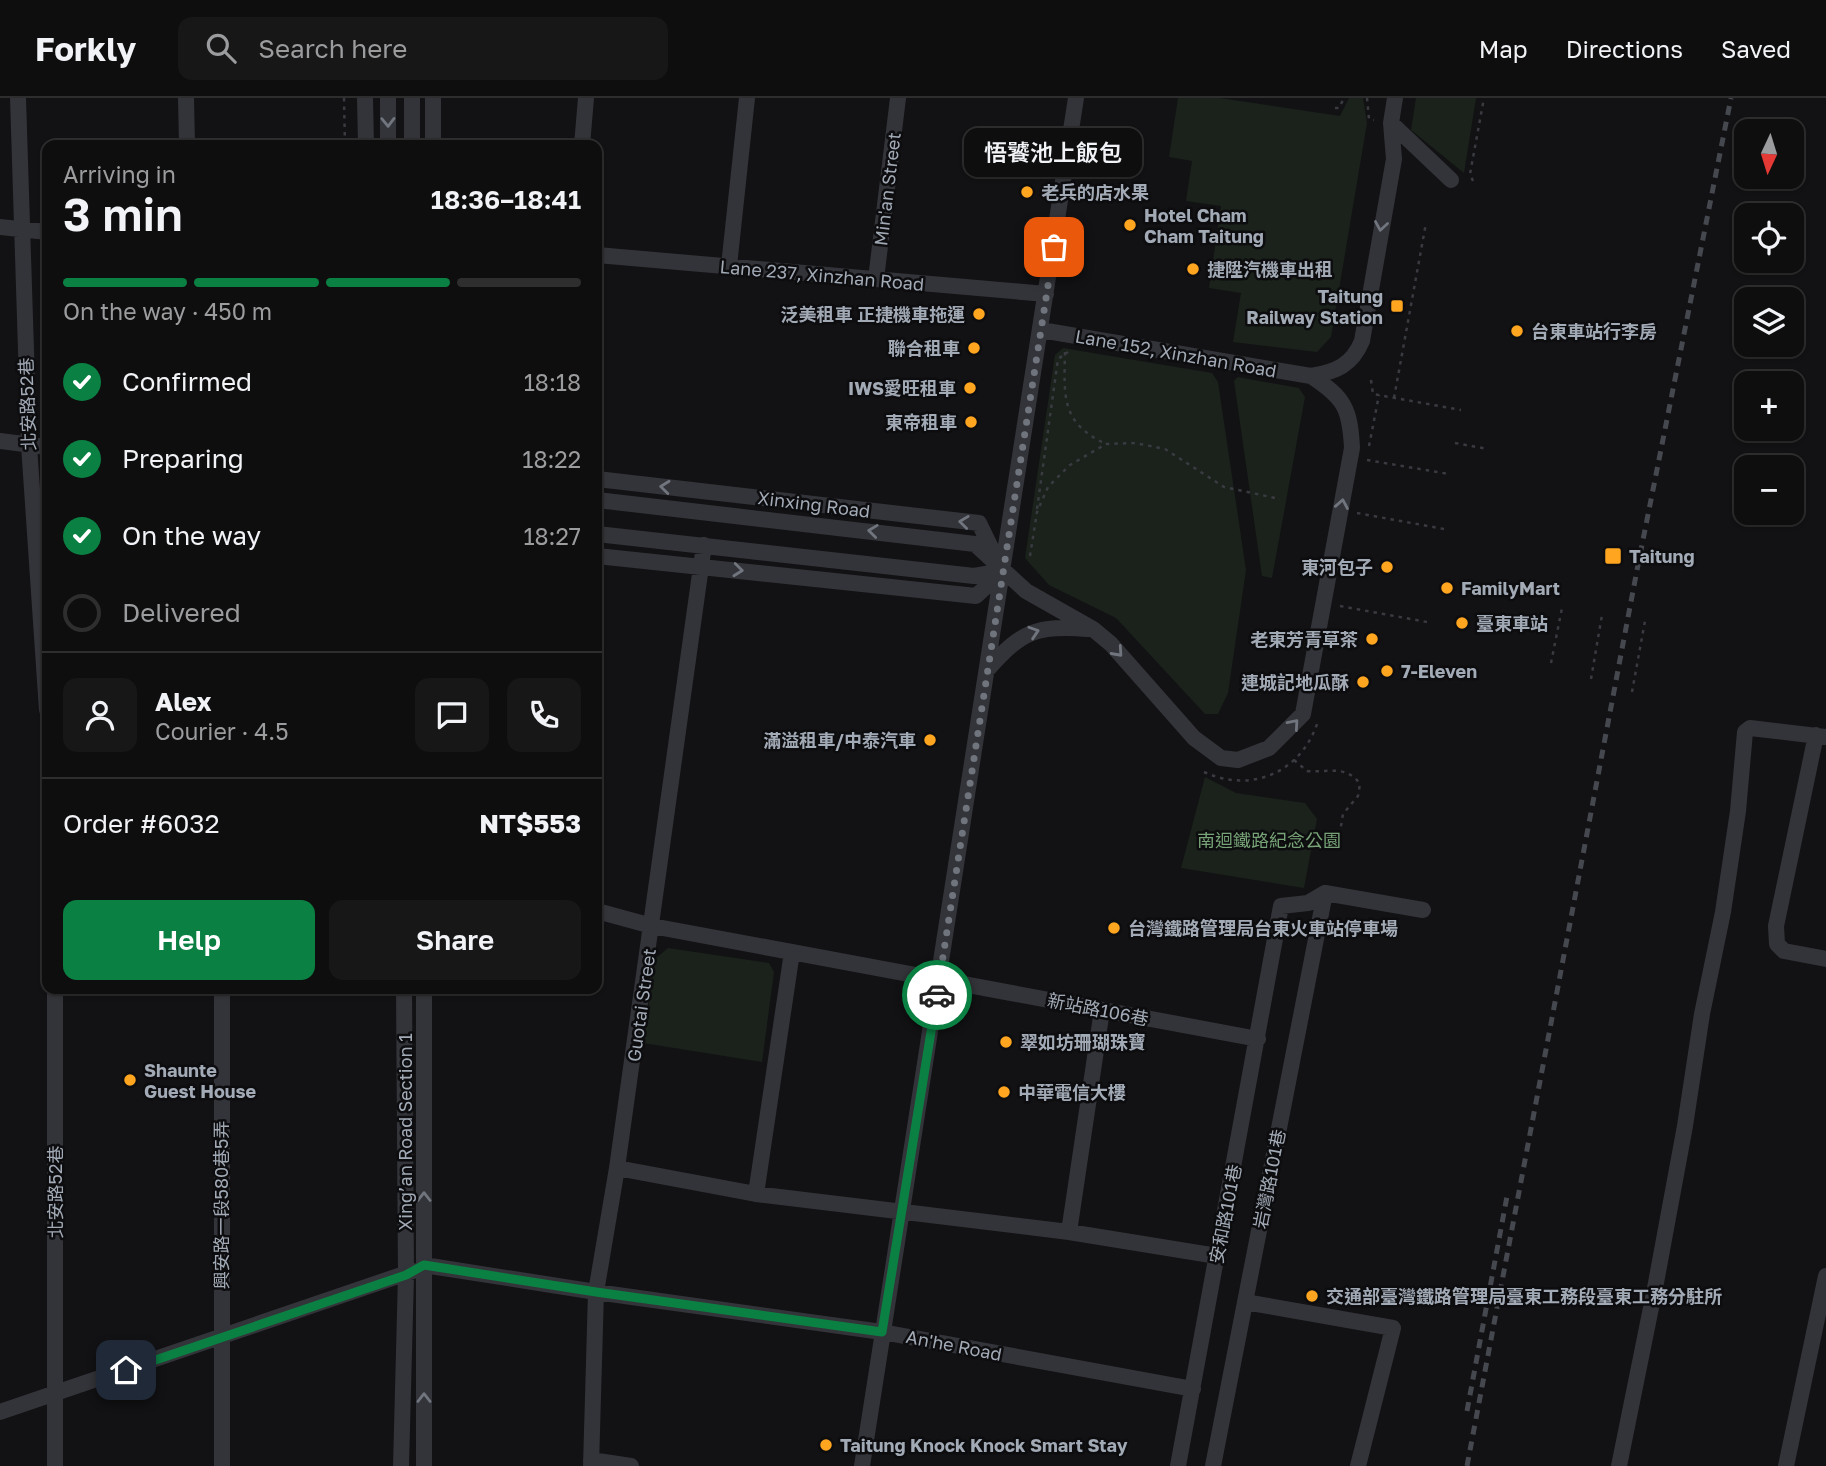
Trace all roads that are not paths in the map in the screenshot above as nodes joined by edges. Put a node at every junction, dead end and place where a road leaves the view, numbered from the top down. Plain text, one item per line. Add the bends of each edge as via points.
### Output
1 (18, 98) edge
2 (186, 98) edge
3 (365, 98) edge
4 (388, 98) edge
5 (412, 98) edge
6 (433, 98) edge
7 (586, 98) edge
8 (747, 98) edge
9 (898, 98) edge
10 (1076, 98) edge
11 (1395, 98) edge
12 (1391, 124) junction
13 (187, 140) edge
14 (366, 140) edge
15 (388, 140) edge
16 (412, 140) edge
17 (433, 140) edge
18 (583, 140) edge
19 (1451, 180) dead end
20 (0, 227) edge
21 (21, 229) junction
22 (42, 231) edge
23 (602, 255) edge
24 (729, 267) junction
25 (876, 279) junction
26 (1046, 294) junction
27 (1041, 330) junction
28 (1311, 376) junction
29 (42, 439) edge
30 (0, 441) edge
31 (29, 445) junction
32 (42, 446) edge
33 (602, 481) edge
34 (710, 492) junction
35 (602, 500) edge
36 (708, 511) junction
37 (602, 535) edge
38 (704, 545) junction
39 (602, 556) edge
40 (701, 566) junction
41 (1003, 571) junction
42 (42, 610) edge
43 (1093, 629) junction
44 (989, 668) junction
45 (1821, 736) edge
46 (1325, 893) junction
47 (1423, 909) dead end
48 (602, 912) edge
49 (652, 926) junction
50 (792, 952) junction
51 (1826, 959) edge
52 (939, 979) junction
53 (55, 994) edge
54 (222, 994) edge
55 (404, 994) edge
56 (424, 994) edge
57 (1102, 1010) junction
58 (1258, 1039) junction
59 (617, 1168) junction
60 (756, 1194) junction
61 (901, 1212) junction
62 (1069, 1232) junction
63 (1217, 1256) junction
64 (424, 1265) junction
65 (406, 1275) junction
66 (1826, 1276) edge
67 (596, 1292) junction
68 (1245, 1302) junction
69 (882, 1332) junction
70 (220, 1336) junction
71 (1193, 1389) junction
72 (56, 1395) junction
73 (0, 1412) edge
74 (591, 1463) edge
75 (55, 1466) edge
76 (222, 1466) edge
77 (401, 1466) edge
78 (424, 1466) edge
79 (631, 1466) edge
80 (862, 1466) edge
81 (1178, 1466) edge
82 (1213, 1466) edge
83 (1358, 1466) edge
84 (1619, 1466) edge
85 (1786, 1466) edge

1 - 21 street, 北安路52巷
2 - 13 street
3 - 14 street
4 -> 15 street
5 - 16 street
6 - 17 street
7 - 18 street
8 - 24 street
9 - 25 street, Min'an Street
10 - 26 street
11 - 12 street
12 - 19 street
12 -> 28 street via 1394,159 1362,341 1348,364
20 - 21 street
21 - 22 street
21 - 31 street, 北安路52巷
23 - 24 street, Lane 237, Xinzhan Road
24 - 25 street, Lane 237, Xinzhan Road
25 - 26 street, Lane 237, Xinzhan Road
26 - 27 street
27 - 28 street, Lane 152, Xinzhan Road
27 - 41 street
43 -> 28 street, Xinxing Road via 1194,738 1221,758 1238,760 1269,748 1303,714 1352,448 1343,401
29 - 31 street
30 - 31 street
31 - 32 street
31 - 42 street, 北安路52巷
34 -> 33 street, Xinxing Road
34 - 36 street
41 -> 34 street, Xinxing Road via 979,523
35 - 36 street, Xinxing Road
41 -> 36 street, Xinxing Road via 975,544
37 - 38 street
38 - 40 street, Guotai Street
38 - 41 street via 974,576
39 - 40 street
40 -> 41 street via 976,596
40 - 49 street, Guotai Street
41 - 43 street, Xinxing Road via 1026,591
41 - 44 street
44 -> 43 street via 1032,630 1055,626
44 - 52 street
45 - 51 street via 1776,926 1777,944 1784,951
45 - 84 street via 1750,727 1745,732 1723,912
46 - 47 street
46 - 58 street, 安和路101巷 via 1308,903 1281,906
46 - 68 street, 岩灣路101巷
48 - 49 street, 新站路106巷
49 - 50 street, 新站路106巷
49 - 59 street, Guotai Street
50 - 52 street, 新站路106巷
50 - 60 street
52 - 57 street, 新站路106巷
52 - 61 street
53 - 72 street, 北安路52巷
54 - 70 street, 興安路一段580巷5弄
55 - 65 street, Xing’an Road Section 1
64 -> 56 street, Xing’an Road Section 1
57 - 58 street, 新站路106巷
57 - 62 street
58 - 63 street, 安和路101巷
59 - 60 street
59 - 67 street, Guotai Street
60 - 61 street
61 - 62 street
61 - 69 street
62 - 63 street
63 - 71 street, 安和路101巷
64 - 65 street
64 - 67 street, An'he Road
78 -> 64 street, Xing’an Road Section 1
65 - 70 street
65 - 77 street, Xing’an Road Section 1
66 - 85 street
67 - 69 street, An'he Road
67 - 74 street, Guotai Street
68 - 82 street, 岩灣路101巷
68 - 83 street via 1393,1328
69 - 71 street, An'he Road
69 - 80 street
70 - 72 street
70 - 76 street, 興安路一段580巷5弄
71 - 81 street, 安和路101巷
72 - 73 street
72 - 75 street, 北安路52巷
74 - 79 street

